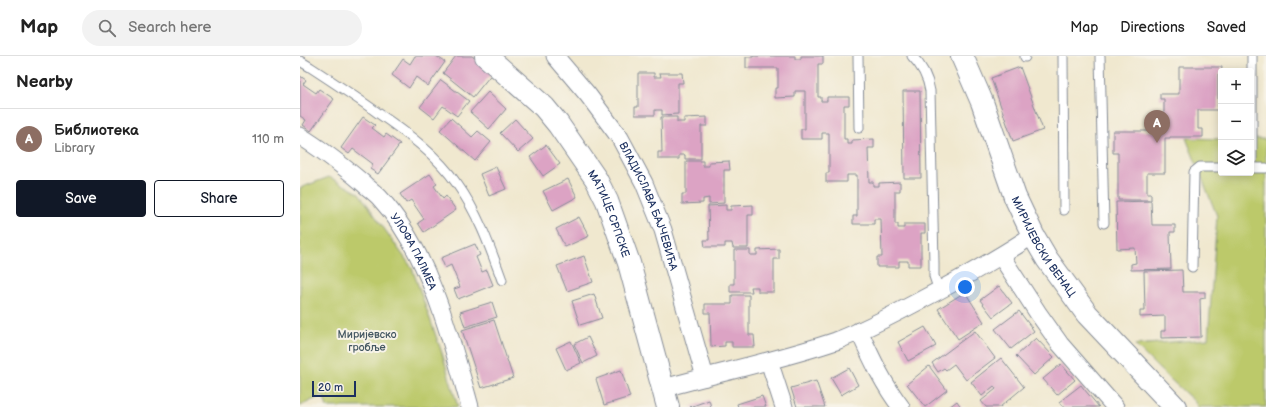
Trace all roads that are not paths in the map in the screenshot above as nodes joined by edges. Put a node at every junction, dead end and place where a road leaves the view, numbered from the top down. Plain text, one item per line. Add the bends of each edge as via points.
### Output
1 (486, 56) edge
2 (555, 56) edge
3 (858, 56) edge
4 (912, 56) edge
5 (962, 56) edge
6 (1063, 56) edge
7 (1100, 56) edge
8 (1252, 56) edge
9 (300, 61) edge
10 (859, 128) dead end
11 (300, 136) edge
12 (1252, 140) edge
13 (1218, 167) edge
14 (1254, 168) edge
15 (1266, 168) edge
16 (1064, 210) dead end
17 (1104, 223) dead end
18 (1033, 235) junction
19 (1001, 256) junction
20 (1192, 267) dead end
21 (502, 280) dead end
22 (939, 291) junction
23 (859, 332) junction
24 (769, 360) junction
25 (705, 377) junction
26 (666, 398) edge
27 (470, 407) edge
28 (784, 407) edge
29 (900, 407) edge
30 (1115, 407) edge
31 (1175, 407) edge

1 - 26 street, МАТИЦЕ СРПСКЕ via 544,107 596,179 607,201 629,263
2 - 25 street, ВЛАДИСЛАВА БАЈЧЕВИЋА via 620,138 644,183 663,230
3 - 10 lane
4 - 22 lane via 929,82 934,276
5 - 18 street, МИРИЈЕВСКИ ВЕНАЦ via 982,102 1015,197
6 - 16 lane
7 - 17 lane
8 - 12 lane
9 - 21 lane via 408,134 439,162 457,183 472,207
11 - 27 street, УЛОФА ПАЛМЕА via 349,171 379,197 398,221 415,249 442,314
13 - 20 lane via 1200,167 1194,172
14 - 15 lane
18 - 19 street
18 - 31 street, МИРИЈЕВСКИ ВЕНАЦ via 1087,314
19 - 22 street
19 - 30 street via 1060,344
22 - 23 street
23 - 24 street
23 - 29 street
24 - 25 street
24 - 28 street
25 - 26 street

